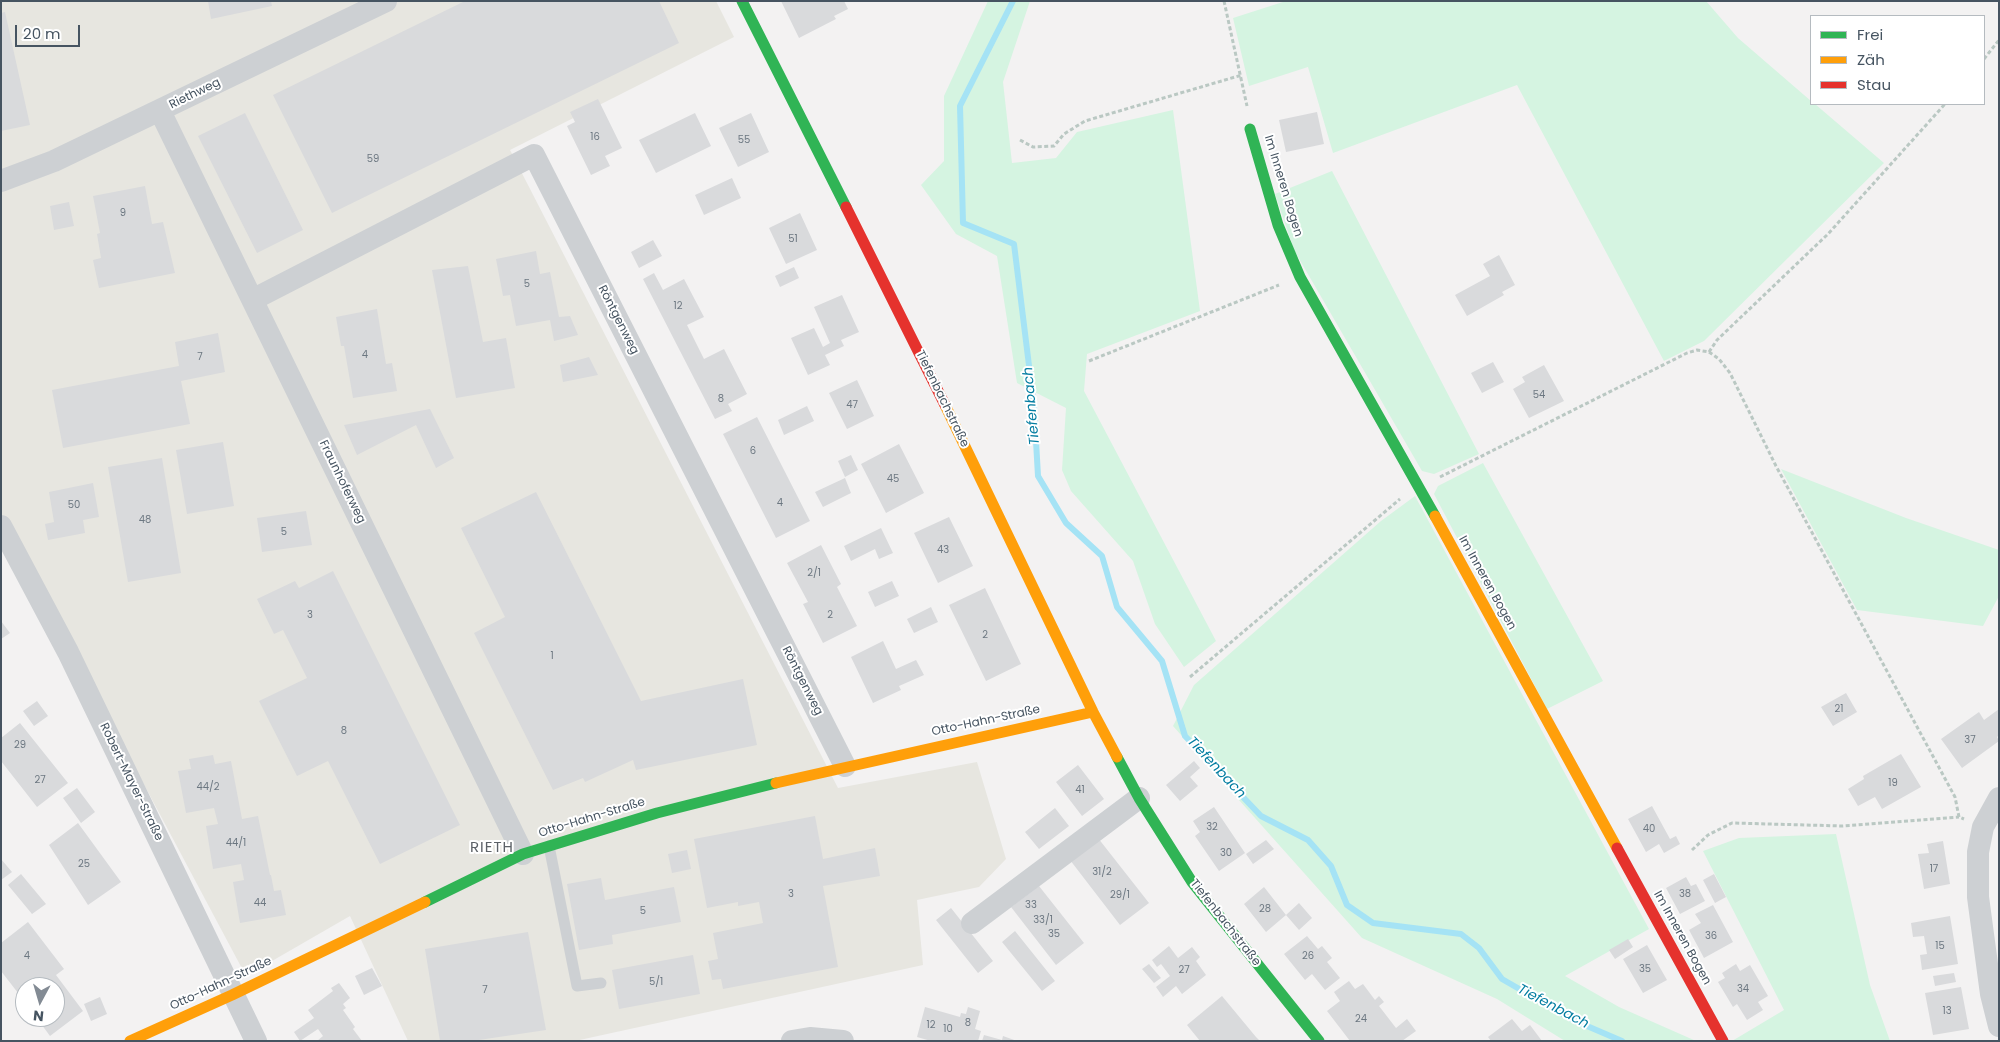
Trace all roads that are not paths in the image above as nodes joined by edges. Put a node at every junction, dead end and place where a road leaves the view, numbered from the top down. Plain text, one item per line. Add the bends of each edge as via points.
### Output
1 (386, 1) edge
2 (742, 1) edge
3 (160, 111) junction
4 (1250, 129) road end
5 (1, 180) edge
6 (254, 300) junction
7 (1, 526) edge
8 (1093, 712) junction
9 (845, 766) junction
10 (1139, 798) junction
11 (1999, 798) edge
12 (549, 846) junction
13 (523, 854) junction
14 (972, 922) dead end
15 (601, 983) dead end
16 (1995, 992) edge
17 (232, 995) junction
18 (1999, 1026) edge
19 (1312, 1038) edge
20 (130, 1041) edge
21 (256, 1041) edge
22 (792, 1041) edge
23 (843, 1041) edge
24 (1723, 1041) edge

1 - 3 street, Riethweg
2 - 8 street, Tiefenbachstraße via 906,326
3 - 5 street, Riethweg via 54,161
3 - 6 street, Fraunhoferweg
4 - 24 street, Im Inneren Bogen via 1278,225 1300,277 1420,488
6 - 9 street, Röntgenweg via 534,155
6 - 13 street, Fraunhoferweg
7 - 17 street, Robert-Mayer-Straße via 68,652
8 - 9 street, Otto-Hahn-Straße
8 - 10 street, Tiefenbachstraße
9 - 12 street, Otto-Hahn-Straße via 658,813
10 - 14 street
10 - 19 street, Tiefenbachstraße via 1192,882
11 - 16 street via 1982,827 1978,852 1978,897
12 - 13 street, Otto-Hahn-Straße
12 - 15 lane via 577,986
13 - 17 street, Otto-Hahn-Straße
16 - 18 street
17 - 20 street, Otto-Hahn-Straße
17 - 21 street, Robert-Mayer-Straße
22 - 23 street via 810,1038

